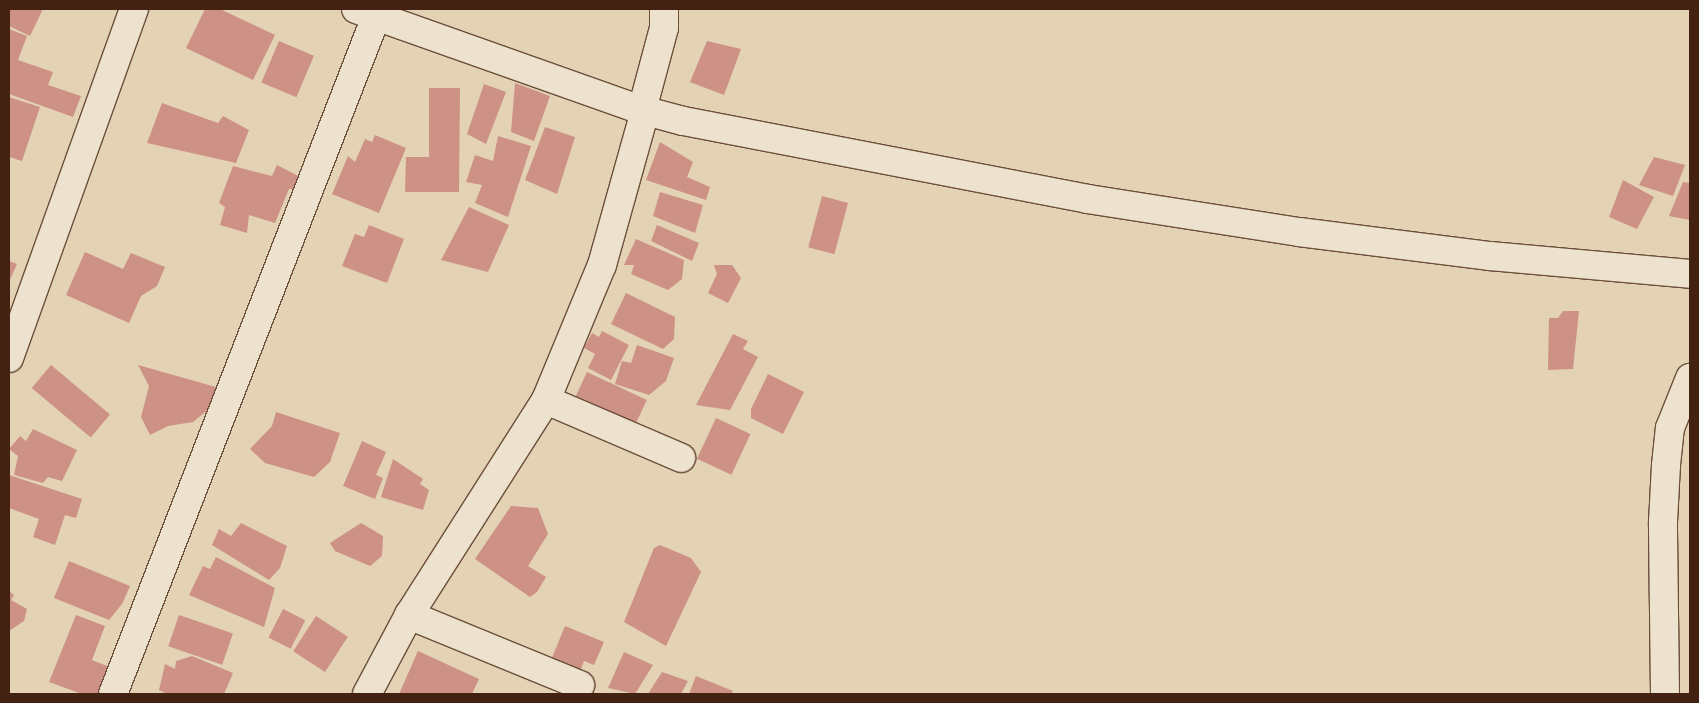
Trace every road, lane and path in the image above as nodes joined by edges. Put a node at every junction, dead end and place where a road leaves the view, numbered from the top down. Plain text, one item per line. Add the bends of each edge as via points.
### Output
1 (134, 9) edge
2 (664, 9) edge
3 (370, 11) edge
4 (644, 110) junction
5 (1690, 274) edge
6 (9, 358) edge
7 (1690, 378) edge
8 (546, 400) junction
9 (681, 458) dead end
10 (409, 616) junction
11 (580, 685) dead end
12 (113, 694) edge
13 (367, 694) edge
14 (1665, 694) edge

1 - 6 street
2 - 4 street via 664,28
3 - 4 street
3 - 12 street
4 - 5 street via 683,121 1088,199 1309,234 1490,256
4 - 8 street via 602,265
7 - 14 street via 1670,428 1666,465 1663,522
8 - 9 street
8 - 10 street
10 - 11 street
10 - 13 street

